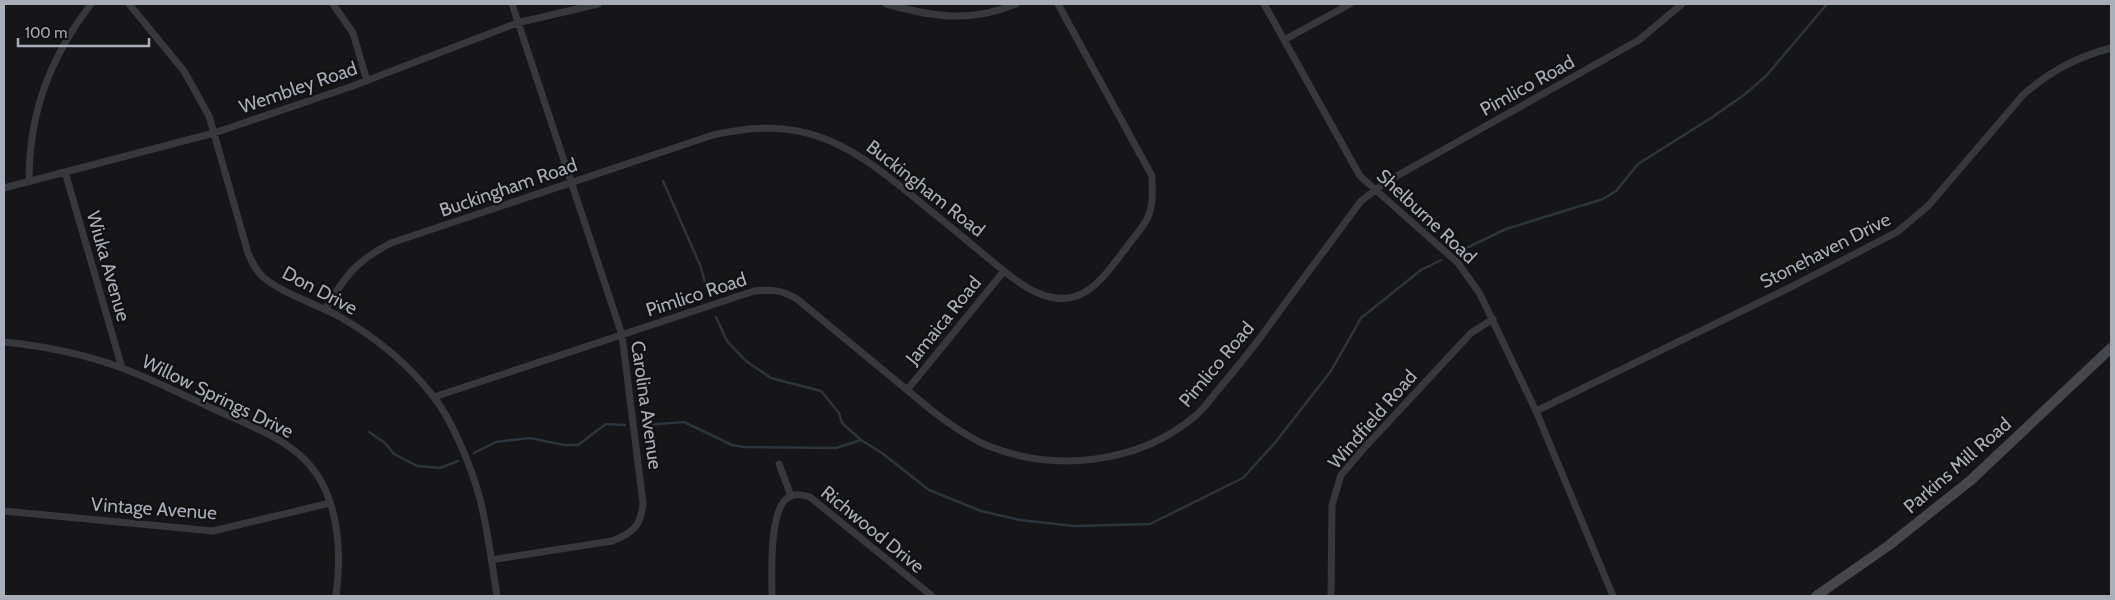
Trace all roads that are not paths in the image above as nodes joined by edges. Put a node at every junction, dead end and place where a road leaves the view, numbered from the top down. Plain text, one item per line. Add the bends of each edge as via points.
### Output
1 (91, 4) edge
2 (129, 4) edge
3 (333, 4) edge
4 (512, 4) edge
5 (598, 4) edge
6 (886, 4) edge
7 (1016, 4) edge
8 (1058, 4) edge
9 (1264, 4) edge
10 (1350, 4) edge
11 (1682, 4) edge
12 (517, 23) junction
13 (1284, 40) junction
14 (2111, 48) edge
15 (367, 81) junction
16 (214, 133) junction
17 (65, 172) junction
18 (29, 181) junction
19 (570, 183) junction
20 (4, 188) edge
21 (1376, 189) junction
22 (1004, 271) junction
23 (326, 310) junction
24 (1493, 319) junction
25 (622, 336) junction
26 (4, 342) edge
27 (2111, 348) edge
28 (122, 368) junction
29 (907, 390) junction
30 (434, 397) junction
31 (1536, 411) junction
32 (779, 464) dead end
33 (791, 496) junction
34 (330, 502) junction
35 (4, 511) edge
36 (491, 560) junction
37 (336, 596) edge
38 (497, 596) edge
39 (772, 596) edge
40 (932, 596) edge
41 (1331, 596) edge
42 (1614, 596) edge
43 (1819, 596) edge

1 - 18 street via 66,39 48,74 32,133
2 - 16 street, Don Drive via 184,72 209,116
3 - 15 street via 353,32
4 - 12 street, Carolina Avenue
5 - 12 street, Wembley Road
6 - 7 street via 950,17 994,12
8 - 22 street, Buckingham Road via 1152,176 1151,207 1148,218 1104,277 1075,297 1048,297
9 - 13 street, Shelburne Road
10 - 13 street
11 - 21 street, Pimlico Road via 1639,40
12 - 15 street, Wembley Road
12 - 19 street, Carolina Avenue
13 - 21 street, Shelburne Road via 1360,176
14 - 31 street, Stonehaven Drive via 2070,61 2023,94 1928,206 1898,232
15 - 16 street, Wembley Road
16 - 17 street, Wembley Road
16 - 23 street, Don Drive via 248,253 257,271 270,282
17 - 18 street, Wembley Road
17 - 28 street, Wiuka Avenue
18 - 20 street, Wembley Road
19 - 22 street, Buckingham Road via 736,130 787,129 809,133 844,146 877,167
19 - 23 street, Buckingham Road via 391,243 353,267
19 - 25 street, Carolina Avenue
21 - 24 street, Shelburne Road via 1458,263 1472,280
21 - 29 street, Pimlico Road via 1361,201 1243,360 1206,404 1185,424 1159,440 1100,459 1067,462 1013,454 986,445 958,429
22 - 29 street, Jamaica Road
23 - 30 street, Don Drive via 385,348
24 - 31 street, Shelburne Road
24 - 41 street, Windfield Road via 1471,333 1341,475 1332,504
25 - 29 street, Pimlico Road via 754,292 779,290 797,299
25 - 30 street, Pimlico Road
25 - 36 street, Carolina Avenue via 643,503 637,525 623,537 612,541
26 - 28 street, Willow Springs Drive via 63,351
27 - 43 street, Parkins Mill Road via 1971,480
28 - 34 street, Willow Springs Drive via 278,440 305,460
30 - 36 street, Don Drive via 473,476
31 - 42 street, Shelburne Road
32 - 33 street, Richwood Drive
33 - 39 street, Richwood Drive via 782,502 777,514
33 - 40 street, Richwood Drive via 810,497
34 - 35 street, Vintage Avenue via 213,532
34 - 37 street, Willow Springs Drive via 338,536
36 - 38 street, Don Drive

